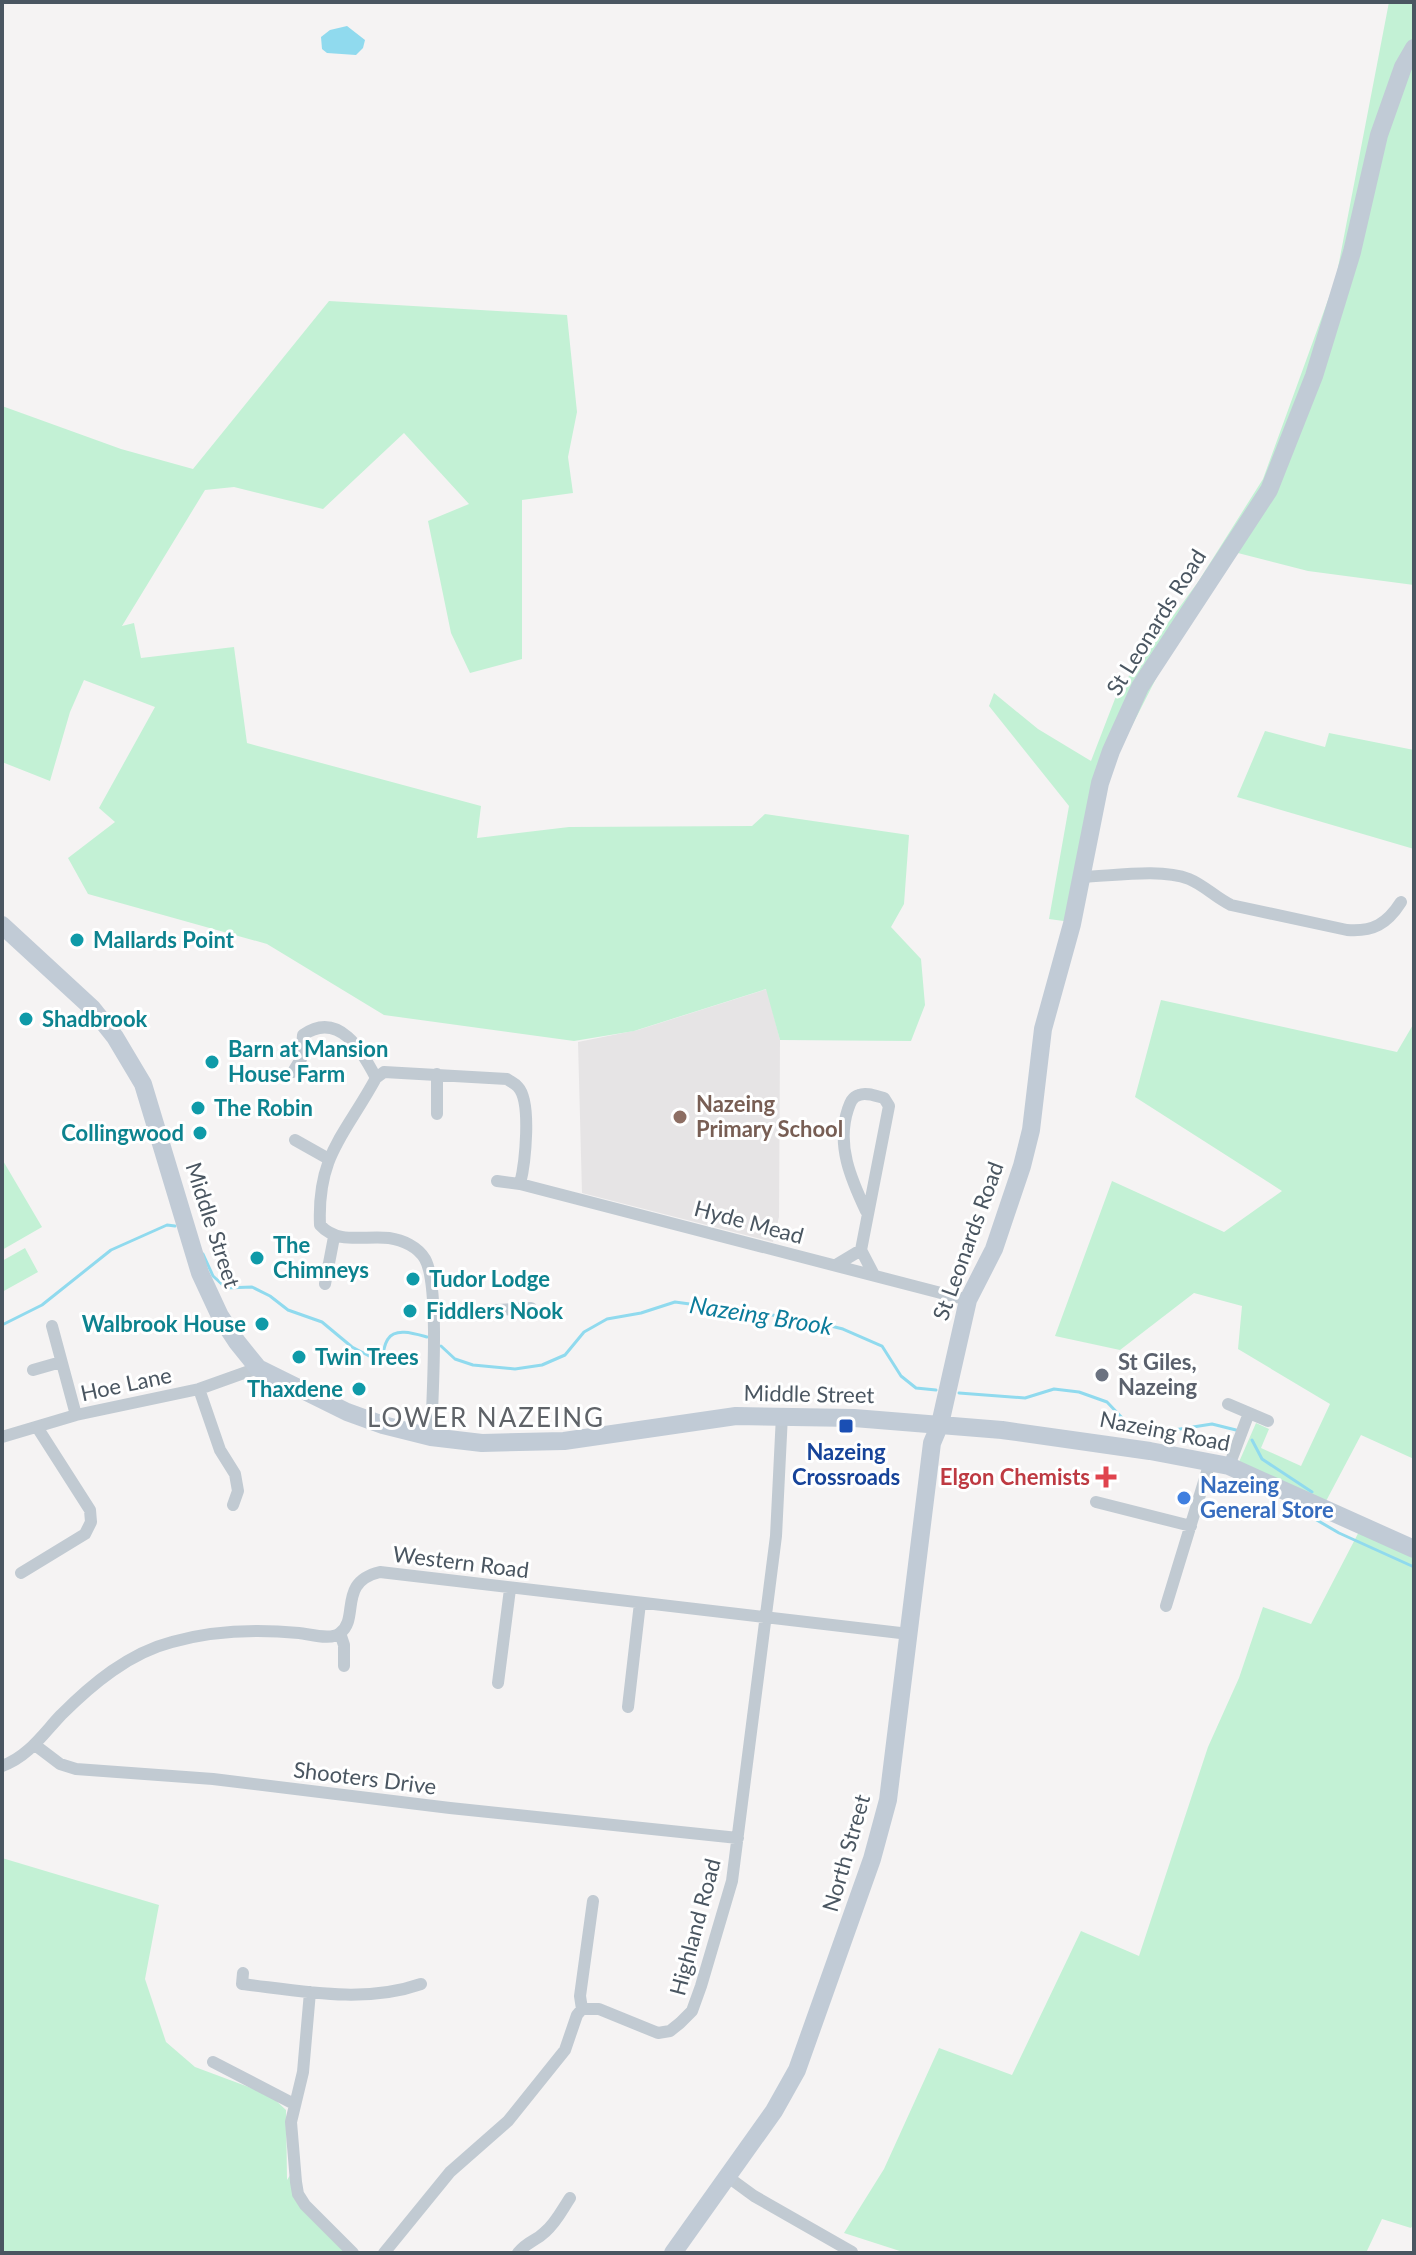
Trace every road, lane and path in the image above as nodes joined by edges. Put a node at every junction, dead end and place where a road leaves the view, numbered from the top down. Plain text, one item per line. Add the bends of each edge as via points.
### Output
1 (1414, 48) edge
2 (1082, 877) junction
3 (1401, 902) dead end
4 (2, 925) edge
5 (293, 1072) dead end
6 (437, 1074) junction
7 (376, 1078) junction
8 (437, 1114) dead end
9 (295, 1140) dead end
10 (327, 1158) junction
11 (497, 1181) dead end
12 (520, 1184) junction
13 (866, 1211) junction
14 (334, 1237) junction
15 (861, 1250) junction
16 (836, 1265) junction
17 (874, 1275) junction
18 (325, 1284) dead end
19 (968, 1300) junction
20 (531, 1308) dead end
21 (433, 1314) junction
22 (52, 1326) dead end
23 (61, 1362) junction
24 (258, 1368) junction
25 (33, 1370) dead end
26 (199, 1389) junction
27 (1228, 1404) dead end
28 (1249, 1413) junction
29 (76, 1415) junction
30 (782, 1415) junction
31 (1268, 1421) dead end
32 (940, 1424) junction
33 (37, 1427) junction
34 (2, 1437) edge
35 (431, 1437) junction
36 (1220, 1464) junction
37 (1096, 1502) dead end
38 (233, 1505) dead end
39 (1191, 1526) junction
40 (1414, 1549) edge
41 (21, 1573) dead end
42 (510, 1589) junction
43 (640, 1603) junction
44 (1166, 1606) dead end
45 (765, 1617) junction
46 (340, 1633) junction
47 (909, 1634) junction
48 (344, 1666) dead end
49 (498, 1683) dead end
50 (628, 1707) dead end
51 (35, 1745) junction
52 (2, 1766) edge
53 (738, 1838) junction
54 (593, 1901) dead end
55 (242, 1984) dead end
56 (421, 1984) dead end
57 (310, 1992) junction
58 (582, 2009) junction
59 (213, 2062) dead end
60 (294, 2104) junction
61 (728, 2177) junction
62 (570, 2198) dead end
63 (852, 2252) edge
64 (353, 2253) edge
65 (384, 2253) edge
66 (518, 2253) edge
67 (673, 2253) edge

1 - 2 street, St Leonards Road via 1379,135 1352,252 1314,376 1269,490 1189,609 1121,725 1100,783
2 - 3 street via 1175,874 1231,905 1347,930 1379,926
2 - 19 street, St Leonards Road via 1043,1029 1022,1166 994,1249
4 - 24 street, Middle Street via 92,1008 143,1084 200,1273 220,1316
5 - 7 street via 301,1059 303,1035 328,1027 346,1034 360,1048
6 - 7 street via 398,1071
6 - 8 street
6 - 12 street via 507,1079 519,1087 527,1142
7 - 10 street
9 - 10 street
10 - 14 street via 320,1225
11 - 12 street, Hyde Mead
12 - 16 street, Hyde Mead
13 - 13 street via 889,1106 884,1098 867,1094 850,1101 843,1132 846,1164
13 - 15 street
14 - 18 street
14 - 21 street via 389,1238 416,1249 429,1269
15 - 16 street
15 - 17 street
16 - 17 street, Hyde Mead
17 - 19 street, Hyde Mead
19 - 32 street, St Leonards Road
20 - 21 street
21 - 35 street
22 - 23 street
23 - 25 street
23 - 29 street
24 - 26 street, Hoe Lane
24 - 35 street, Middle Street via 347,1412
26 - 29 street, Hoe Lane
26 - 38 street via 220,1450 235,1474 238,1491
27 - 28 street
28 - 31 street
28 - 36 street
29 - 33 street, Hoe Lane
30 - 32 street, Middle Street
30 - 35 street, Middle Street via 707,1419 536,1443
30 - 45 street, Highland Road via 776,1536
32 - 36 street, Nazeing Road via 1076,1439
32 - 47 street, North Street via 932,1443
33 - 34 street, Hoe Lane
33 - 41 street via 90,1510 91,1522 85,1534
36 - 39 street
36 - 40 street, Nazeing Road
37 - 39 street
39 - 44 street
42 - 43 street, Western Road
42 - 46 street, Western Road via 380,1572 367,1575 358,1584
42 - 49 street
43 - 45 street, Western Road
43 - 50 street
45 - 47 street, Western Road
45 - 53 street, Highland Road
46 - 48 street
46 - 51 street via 330,1637 226,1631 170,1642 116,1668
47 - 61 street, North Street via 888,1800 854,1913 797,2070
51 - 52 street
51 - 53 street, Shooters Drive via 76,1769 213,1779
53 - 58 street, Highland Road via 732,1881 692,2011 670,2031 658,2033 599,2009
54 - 58 street
55 - 57 street
56 - 57 street via 396,1993
57 - 60 street via 303,2072
58 - 65 street via 565,2050 508,2121 450,2172
59 - 60 street
60 - 64 street via 298,2194
61 - 63 street
61 - 67 street, North Street
62 - 66 street via 555,2222

